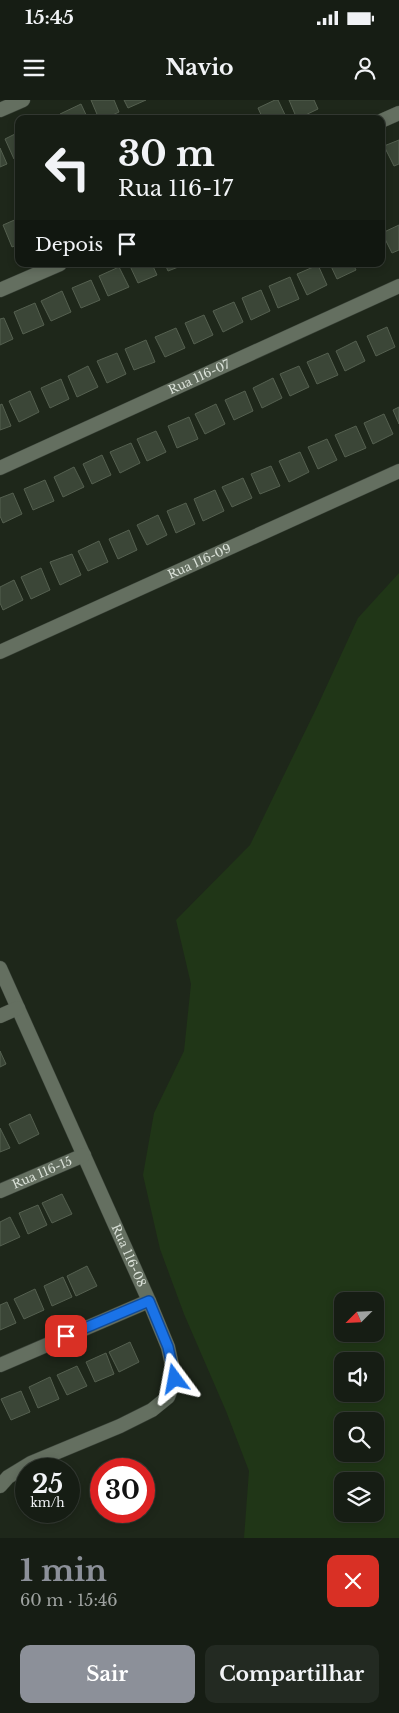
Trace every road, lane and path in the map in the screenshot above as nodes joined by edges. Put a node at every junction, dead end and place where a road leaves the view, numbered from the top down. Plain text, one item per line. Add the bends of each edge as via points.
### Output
1 (23, 100) edge
2 (0, 110) edge
3 (399, 113) edge
4 (385, 119) edge
5 (53, 267) edge
6 (399, 286) edge
7 (0, 290) edge
8 (0, 468) edge
9 (399, 471) edge
10 (0, 652) edge
11 (0, 968) edge
12 (18, 1008) junction
13 (0, 1016) edge
14 (84, 1155) junction
15 (0, 1191) edge
16 (149, 1301) junction
17 (0, 1365) edge
18 (0, 1486) edge

1 - 2 street
3 - 4 street
5 - 7 street
6 - 8 street, Rua 116-07
9 - 10 street, Rua 116-09
11 - 12 street, Rua 116-08
12 - 13 street
12 - 14 street, Rua 116-08
14 - 15 street, Rua 116-15
14 - 16 street, Rua 116-08
16 - 17 street
16 - 18 street, Rua 116-08 via 168,1347 175,1379 168,1397 144,1414 31,1463

